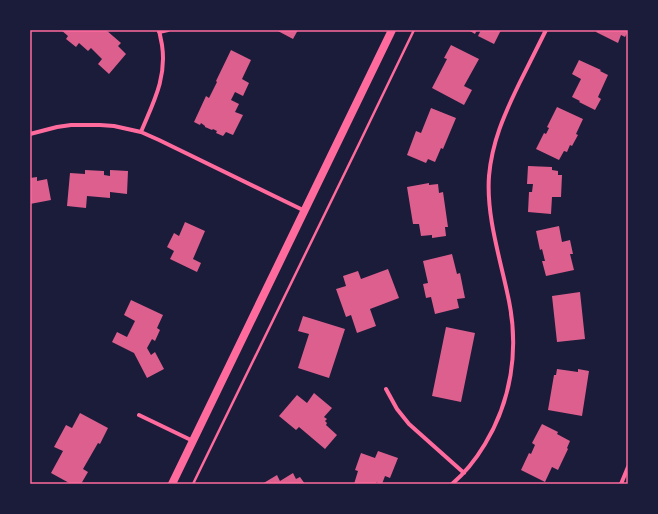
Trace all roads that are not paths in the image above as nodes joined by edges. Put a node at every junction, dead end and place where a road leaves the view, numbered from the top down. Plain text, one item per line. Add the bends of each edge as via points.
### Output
1 (168, 30) edge
2 (392, 30) edge
3 (546, 30) edge
4 (159, 31) edge
5 (141, 132) junction
6 (30, 134) edge
7 (305, 211) junction
8 (386, 388) dead end
9 (139, 415) dead end
10 (193, 441) junction
11 (628, 467) edge
12 (464, 473) junction
13 (626, 477) edge
14 (172, 484) edge
15 (452, 484) edge
16 (621, 484) edge

1 - 4 street
2 - 7 main road
3 - 12 street via 504,115 493,148 489,175 489,206 509,303 512,362 507,392 496,424
4 - 5 street via 163,58 161,80
5 - 6 street via 114,126 84,124
5 - 7 street
7 - 10 main road
8 - 12 street via 397,409 409,424
9 - 10 street
10 - 14 main road
11 - 13 street
12 - 15 street
13 - 16 street

